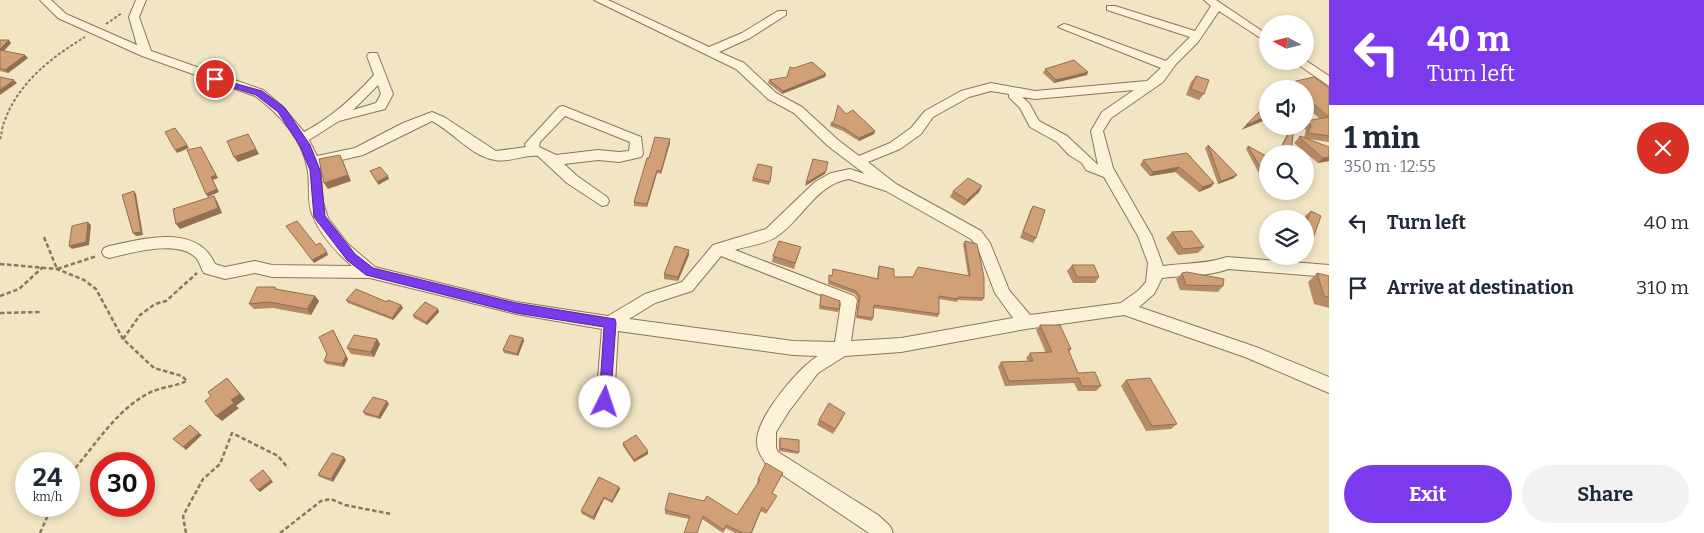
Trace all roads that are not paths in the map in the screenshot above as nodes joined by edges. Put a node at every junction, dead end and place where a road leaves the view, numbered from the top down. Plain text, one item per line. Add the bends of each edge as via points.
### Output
1 (45, 0) edge
2 (141, 0) edge
3 (599, 0) edge
4 (1213, 3) edge
5 (1111, 8) dead end
6 (782, 13) dead end
7 (1064, 27) dead end
8 (1196, 34) junction
9 (1259, 34) edge
10 (707, 52) junction
11 (146, 54) junction
12 (372, 56) dead end
13 (1168, 66) junction
14 (1312, 70) edge
15 (380, 75) junction
16 (1329, 82) edge
17 (1150, 85) junction
18 (1016, 90) junction
19 (331, 122) junction
20 (301, 139) junction
21 (533, 150) junction
22 (555, 160) junction
23 (858, 161) junction
24 (312, 162) junction
25 (1109, 174) junction
26 (892, 187) junction
27 (602, 201) dead end
28 (718, 249) junction
29 (109, 252) road end
30 (1329, 271) edge
31 (370, 272) junction
32 (1156, 273) junction
33 (1124, 309) junction
34 (1026, 322) junction
35 (610, 323) junction
36 (842, 349) junction
37 (1329, 385) edge
38 (605, 402) dead end
39 (883, 533) edge

1 - 11 street via 62,16
2 - 11 street via 134,17
3 - 10 street via 682,37
4 - 8 street
4 - 9 street
5 - 8 street
6 - 10 street via 758,31
7 - 13 street
8 - 13 street
10 - 23 street via 740,66 772,96 798,110
11 - 20 street via 259,93 282,110
12 - 15 street
13 - 17 street
14 - 16 street
15 - 19 street via 357,102
15 - 19 street via 387,94 381,106
17 - 18 street via 1035,95
17 - 25 street via 1121,103 1100,122 1098,143
18 - 23 street via 991,88 965,94 929,114 916,131 894,146
18 - 25 street via 1015,97 1034,124 1062,139 1091,167
19 - 20 street
20 - 24 street
21 - 22 street
21 - 22 street via 532,144 538,135 547,130 563,110 636,140 636,154 619,157 598,154
21 - 24 street via 492,155 447,122 432,116 358,152
22 - 27 street via 568,175
23 - 26 street
24 - 31 street via 320,217 351,257
25 - 32 street via 1147,242 1156,263
26 - 28 street via 850,174 836,176 820,186 772,233
26 - 34 street via 980,238 1003,294
28 - 35 street via 687,287 650,298
28 - 36 street via 849,300
29 - 31 street via 178,242 202,254 209,269 225,273 256,266 272,271
30 - 32 street via 1227,263 1214,268
31 - 35 street via 516,308
32 - 33 street via 1146,294
33 - 34 street
33 - 37 street via 1250,352
34 - 36 street via 901,345
35 - 36 street via 793,348
35 - 38 street
36 - 39 street via 812,368 799,382 768,430 767,450 772,458

